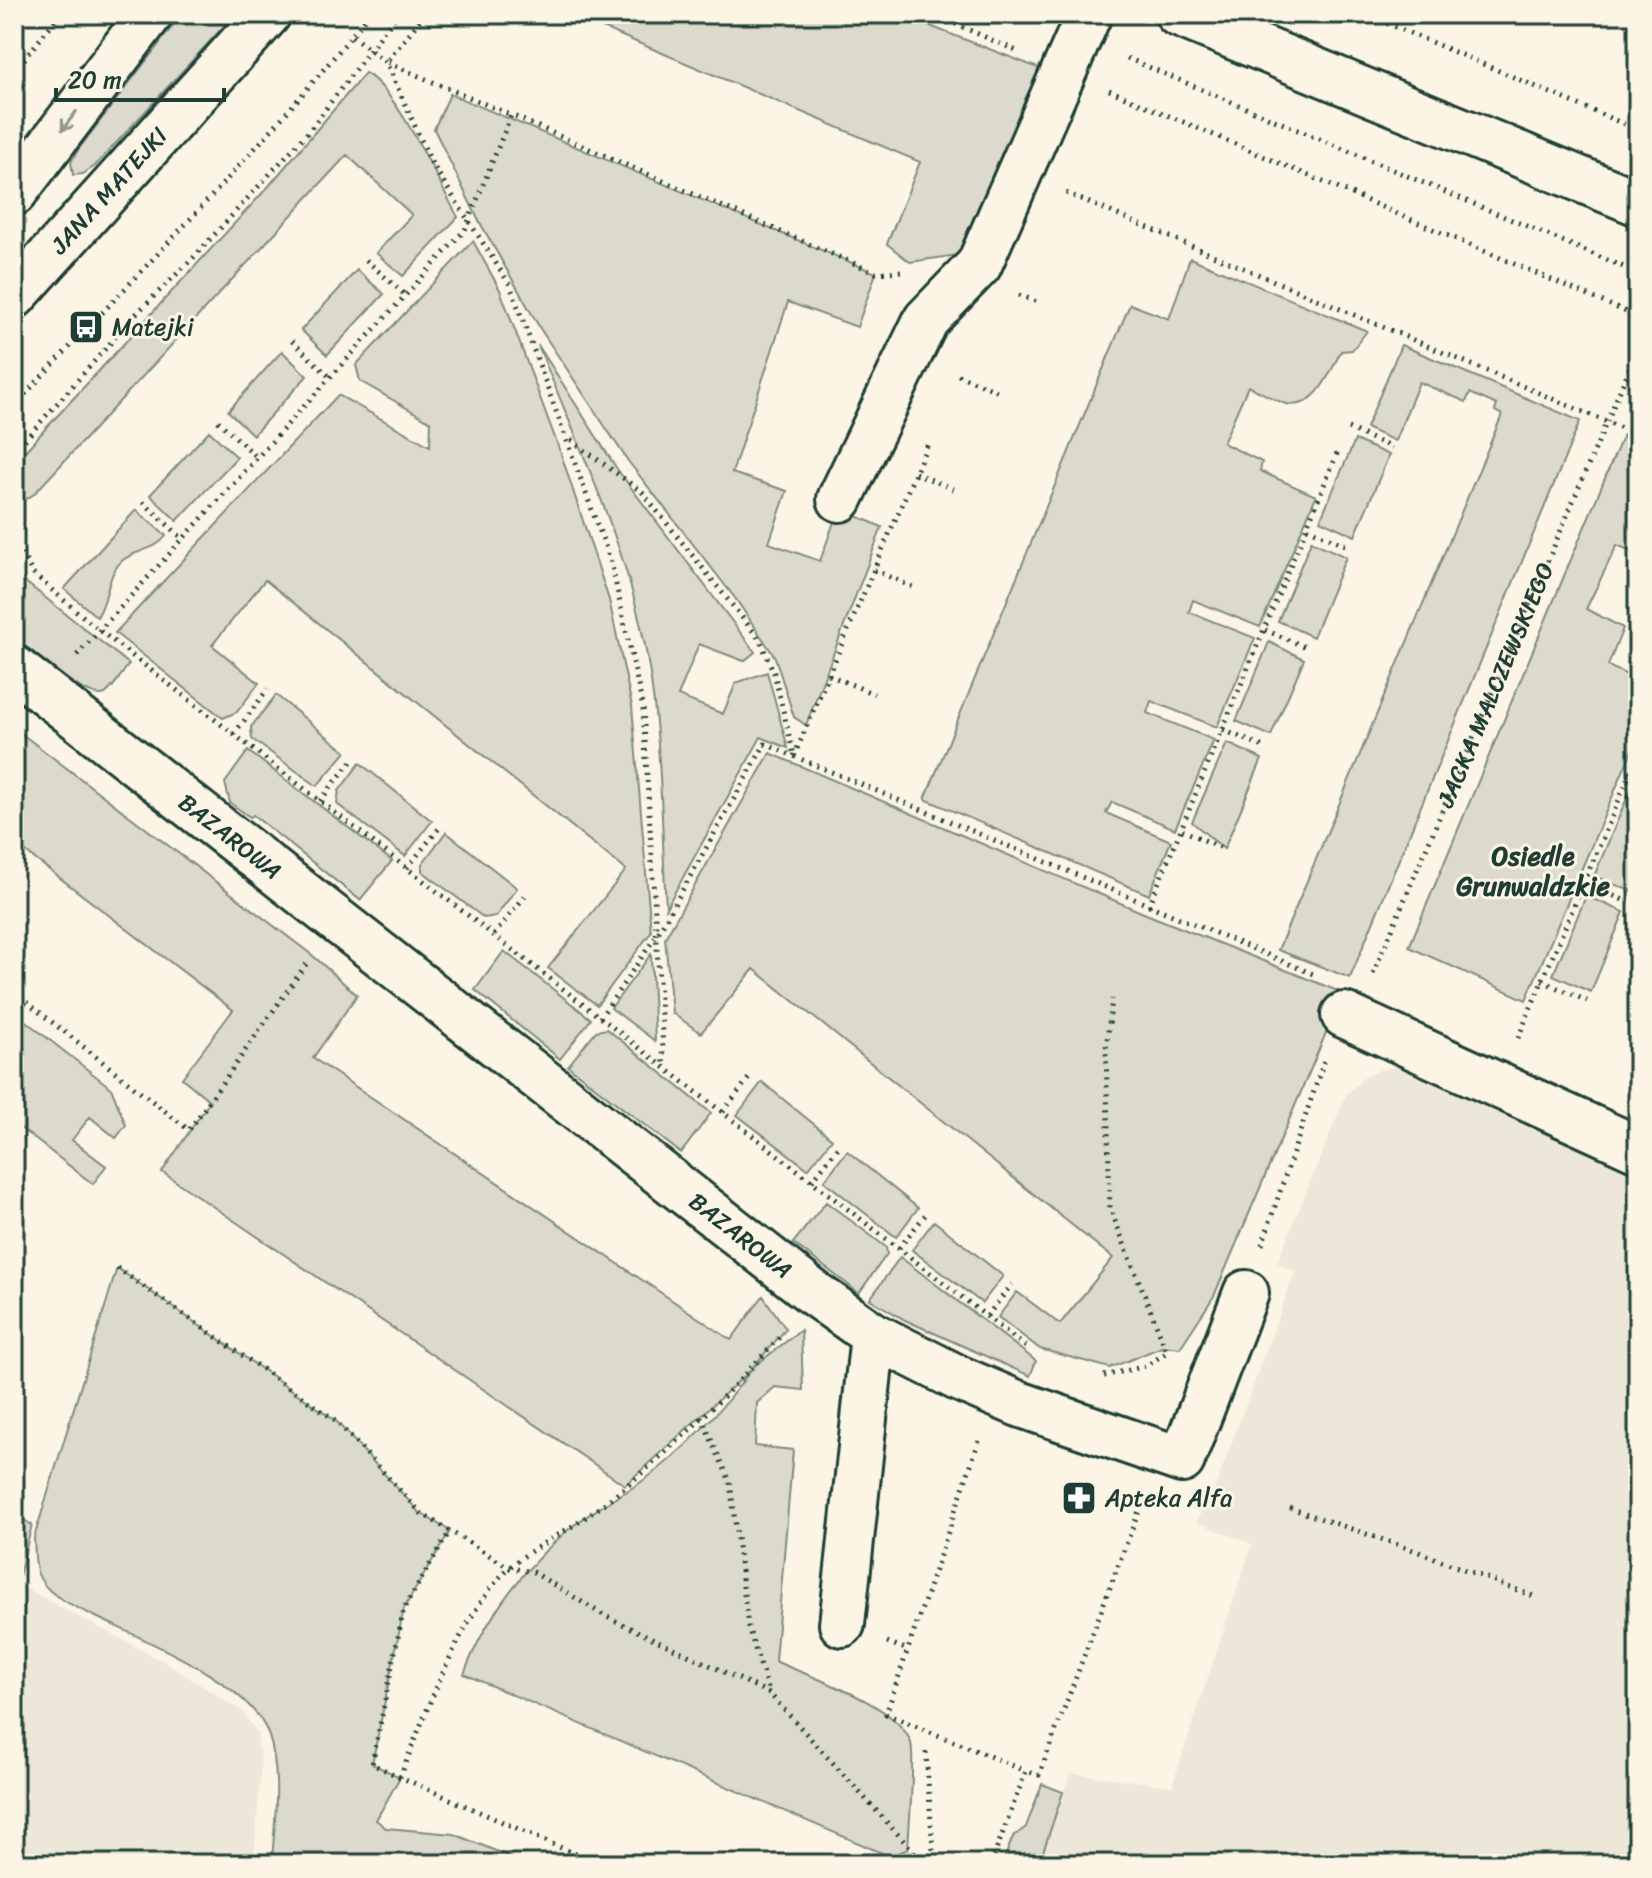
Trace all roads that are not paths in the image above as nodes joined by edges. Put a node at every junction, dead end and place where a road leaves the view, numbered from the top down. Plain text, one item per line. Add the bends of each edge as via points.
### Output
1 (150, 14) edge
2 (268, 14) edge
3 (1178, 14) edge
4 (1077, 41) edge
5 (14, 193) edge
6 (1637, 203) edge
7 (14, 296) edge
8 (840, 499) dead end
9 (29, 680) edge
10 (1344, 1015) road end
11 (1638, 1149) edge
12 (1246, 1293) road end
13 (873, 1335) junction
14 (842, 1624) dead end

1 -> 5 street
2 - 7 street, JANA MATEJKI
3 - 6 street
4 - 8 street via 979,265 926,320
9 - 13 street, BAZAROWA
10 - 11 street
12 - 13 street, BAZAROWA via 1182,1460 1019,1404
13 - 14 street

